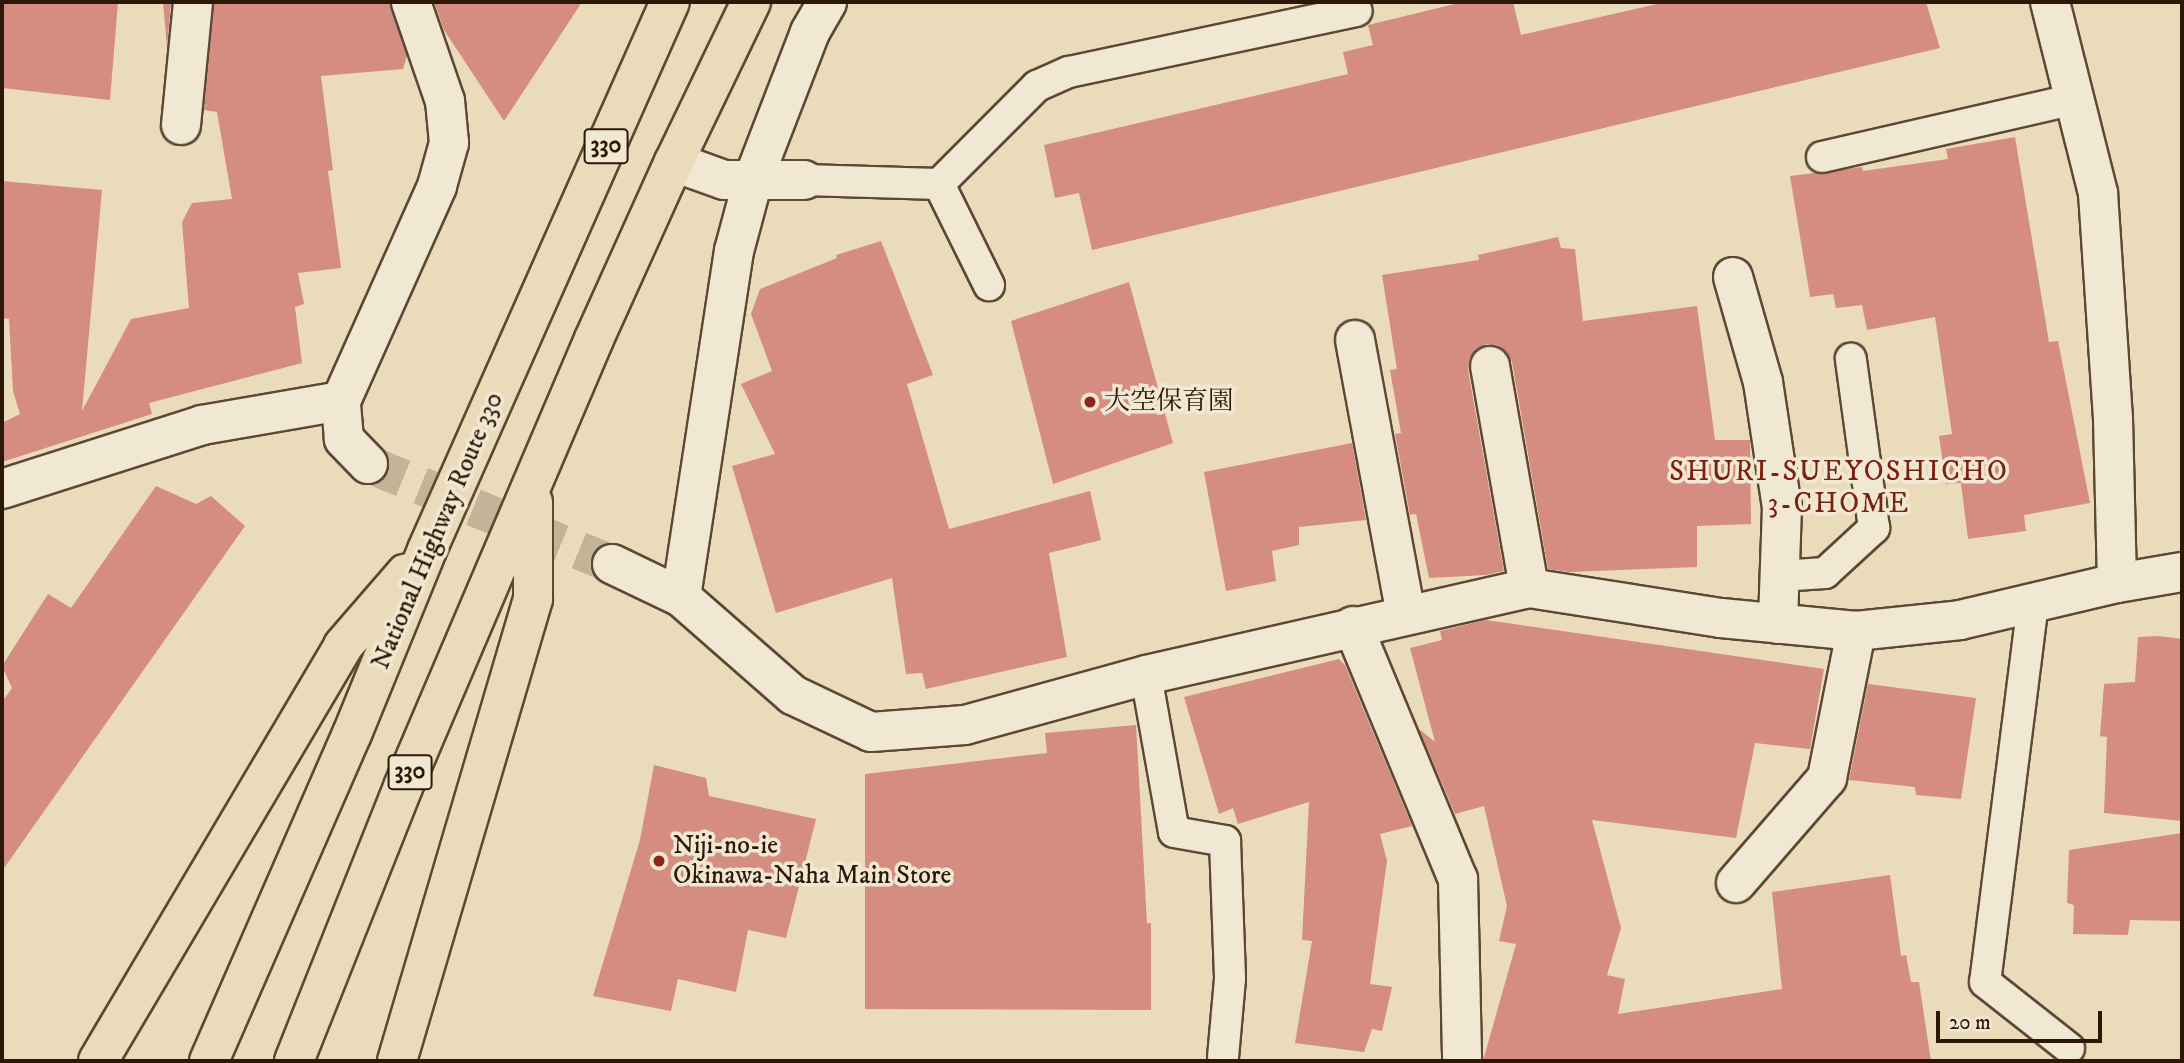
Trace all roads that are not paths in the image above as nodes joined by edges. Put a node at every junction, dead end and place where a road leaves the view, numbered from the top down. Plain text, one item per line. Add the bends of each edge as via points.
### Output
1 (193, 2) edge
2 (411, 2) edge
3 (670, 2) edge
4 (751, 2) edge
5 (827, 2) edge
6 (2050, 2) edge
7 (1357, 11) dead end
8 (2075, 99) junction
9 (181, 125) dead end
10 (1822, 157) dead end
11 (674, 162) junction
12 (753, 180) junction
13 (804, 180) joint
14 (939, 184) junction
15 (1733, 277) dead end
16 (989, 285) dead end
17 (1355, 340) dead end
18 (1851, 359) dead end
19 (1490, 366) dead end
20 (341, 401) junction
21 (368, 464) tunnel mouth
22 (533, 486) junction
23 (2, 489) edge
24 (427, 550) junction
25 (612, 564) tunnel mouth
26 (2182, 572) edge
27 (1780, 576) junction
28 (2117, 583) junction
29 (1529, 588) junction
30 (681, 597) junction
31 (2033, 603) junction
32 (1406, 614) junction
33 (1778, 624) junction
34 (1353, 626) junction
35 (1856, 632) junction
36 (1146, 675) junction
37 (1736, 883) dead end
38 (2069, 1048) dead end
39 (1223, 1057) dead end
40 (1462, 1059) dead end
41 (97, 1061) edge
42 (209, 1061) edge
43 (294, 1061) edge
44 (397, 1061) edge

1 - 9 street
2 - 20 street via 445,101 449,143 437,186
3 - 24 highway, National Highway Route 330 / 330
4 - 11 highway, 330
5 - 12 street via 810,32
6 - 8 street
7 - 14 lane via 1069,72 1037,86
8 - 10 lane
8 - 28 street via 2098,193 2113,419
11 - 12 street via 724,180
11 - 22 highway, 330
12 - 13 street
12 - 30 street via 734,251
13 - 14 lane
14 - 16 lane
15 - 27 street via 1763,382 1782,508
17 - 32 street
18 - 27 lane via 1874,528 1825,573
19 - 29 street
20 - 21 street via 344,439
20 - 23 street via 202,425
22 - 43 highway, 330 via 403,787
22 - 44 highway via 533,599
24 - 41 highway via 343,646
24 - 42 highway, National Highway Route 330 / 330
25 - 30 street
26 - 28 street
27 - 33 street
28 - 31 street
29 - 32 street
29 - 33 street
30 - 36 street via 793,695 871,732 965,725
31 - 35 street via 1960,620
31 - 38 lane via 1984,982
32 - 34 street
33 - 35 street
34 - 36 street
34 - 40 street via 1458,878
35 - 37 street via 1827,778
36 - 39 lane via 1174,832 1226,841 1230,979

